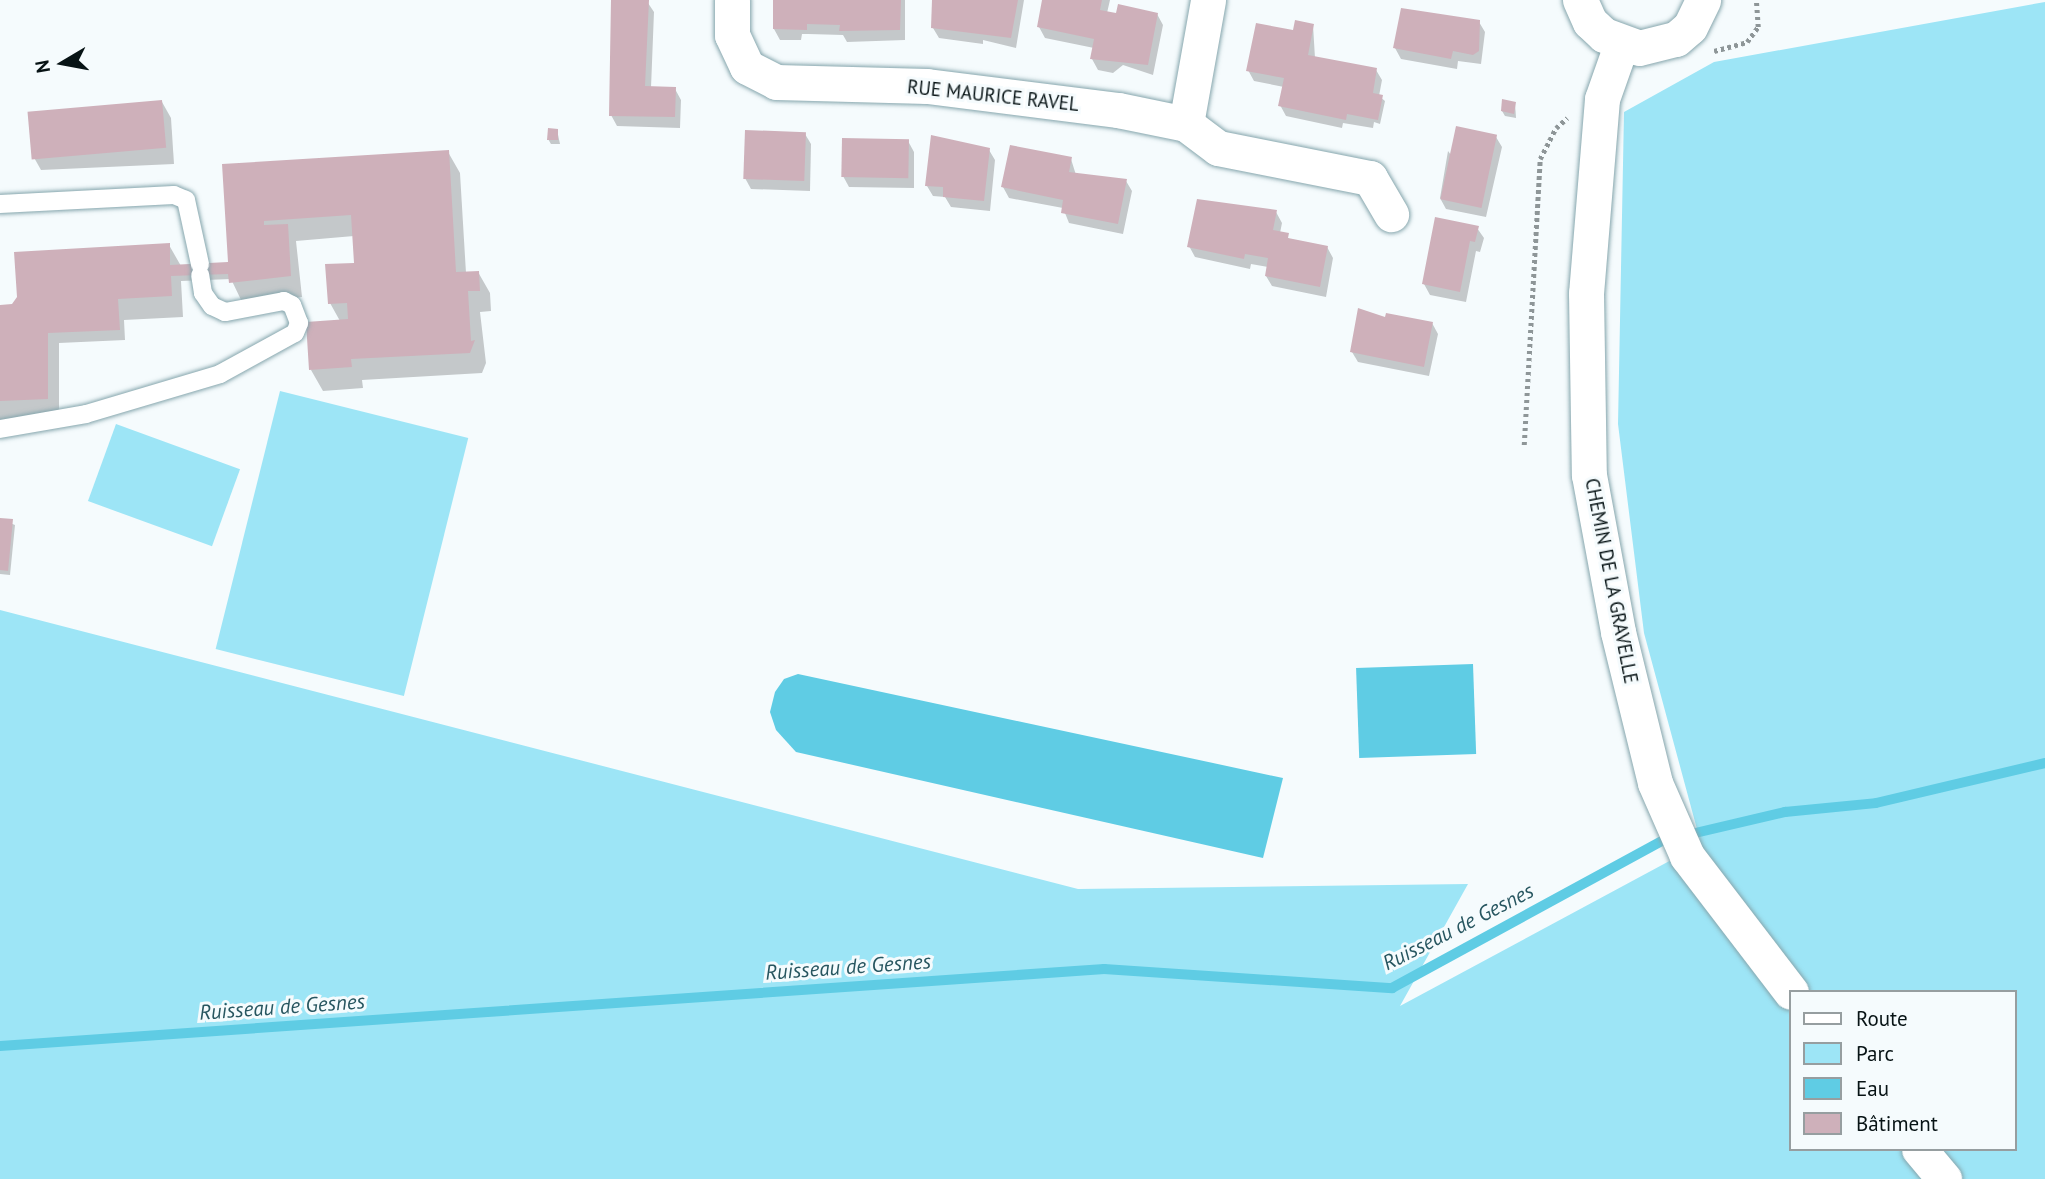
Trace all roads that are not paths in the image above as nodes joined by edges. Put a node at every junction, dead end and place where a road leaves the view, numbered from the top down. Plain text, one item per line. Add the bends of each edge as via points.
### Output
1 (732, 0) edge
2 (1208, 0) edge
3 (1580, 0) edge
4 (1703, 0) edge
5 (1621, 44) junction
6 (1186, 124) junction
7 (0, 204) edge
8 (1391, 214) dead end
9 (0, 429) edge
10 (1790, 991) edge
11 (1921, 1151) edge
12 (1944, 1179) edge

1 - 6 street, RUE MAURICE RAVEL via 732,35 747,67 776,82 928,86 1118,110
2 - 6 street
3 - 5 street via 1590,22
4 - 5 street via 1690,27 1676,39 1658,46
5 - 10 street, CHEMIN DE LA GRAVELLE via 1602,100 1586,293 1590,475 1618,632 1655,783 1687,856
6 - 8 street via 1218,148 1370,178
7 - 9 lane via 174,195 186,200 203,293 212,306 225,312 284,301 292,305 299,323 295,333 219,374 86,414
11 - 12 street

